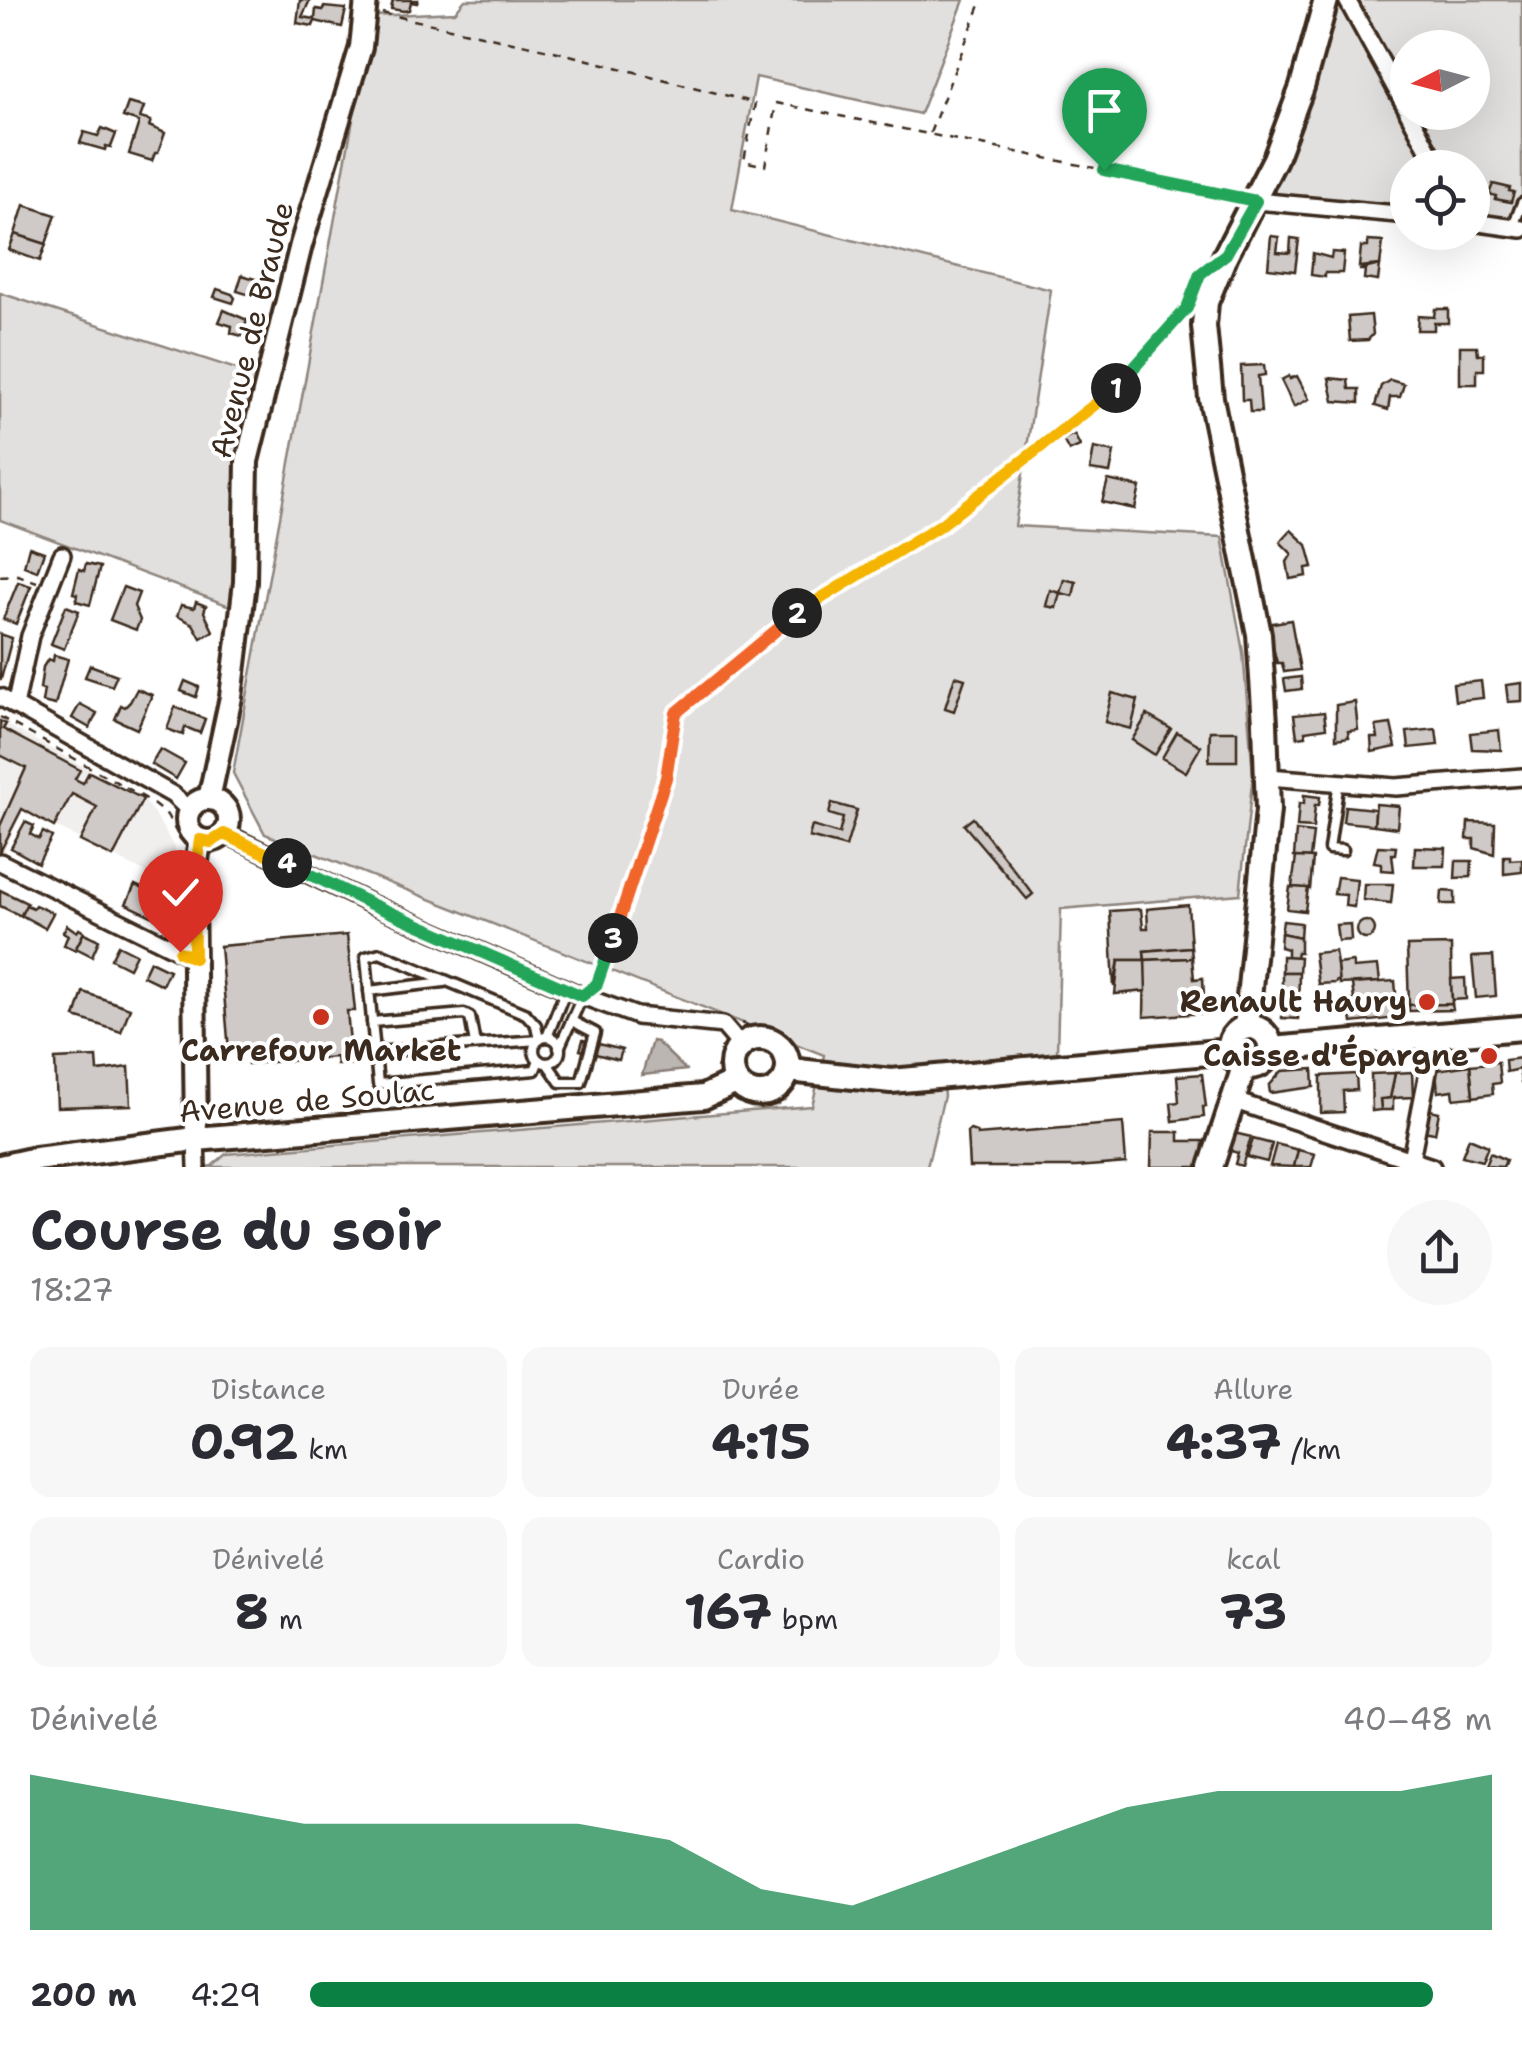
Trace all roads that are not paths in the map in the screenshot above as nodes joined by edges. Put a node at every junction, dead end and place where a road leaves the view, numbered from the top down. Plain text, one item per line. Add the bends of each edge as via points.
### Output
1 (1326, 0) edge
2 (1347, 0) edge
3 (366, 5) edge
4 (1390, 79) edge
5 (1256, 201) junction
6 (1522, 203) edge
7 (1390, 213) edge
8 (1490, 224) edge
9 (1517, 228) edge
10 (62, 555) dead end
11 (7, 702) edge
12 (1522, 776) edge
13 (1268, 777) junction
14 (1339, 782) junction
15 (209, 798) junction
16 (189, 810) junction
17 (224, 834) junction
18 (200, 840) junction
19 (1343, 850) dead end
20 (0, 862) edge
21 (194, 958) junction
22 (449, 982) junction
23 (566, 989) junction
24 (369, 990) junction
25 (582, 996) junction
26 (572, 1021) junction
27 (372, 1022) junction
28 (1246, 1026) junction
29 (1522, 1028) edge
30 (1435, 1036) junction
31 (543, 1038) junction
32 (735, 1039) junction
33 (475, 1044) junction
34 (560, 1048) junction
35 (1271, 1049) junction
36 (375, 1052) junction
37 (1237, 1059) junction
38 (543, 1062) junction
39 (796, 1064) junction
40 (736, 1082) junction
41 (1232, 1100) junction
42 (196, 1139) junction
43 (1411, 1159) junction
44 (0, 1167) edge
45 (197, 1167) edge
46 (1211, 1167) edge
47 (1432, 1167) edge

1 - 5 main road via 1302,87
2 - 4 street
3 - 15 street, Avenue de Braude via 350,87 301,245 248,462 246,582
5 - 7 street
5 - 13 main road via 1206,302 1204,326 1211,398 1259,634
6 - 9 lane
8 - 9 street
10 - 11 street
11 - 16 street
12 - 14 street via 1396,787
13 - 14 street
13 - 28 main road
14 - 19 lane via 1329,849
15 - 16 street
15 - 17 street via 226,808
16 - 18 street via 186,824
17 - 18 street
17 - 23 street
18 - 21 street
20 - 21 street
21 - 42 street
22 - 24 lane
22 - 24 lane via 380,953 366,957
22 - 31 lane via 526,1014
23 - 25 street
23 - 31 lane
24 - 27 lane
25 - 26 lane
25 - 32 street via 638,1016 723,1025
26 - 34 lane
26 - 38 lane via 595,1033 580,1082 560,1082
27 - 33 lane via 464,1014
27 - 36 lane
28 - 35 main road via 1262,1030
28 - 37 main road via 1233,1035
29 - 30 main road
30 - 35 main road
30 - 43 street
31 - 33 lane
31 - 34 lane
31 - 38 lane via 534,1050
32 - 39 main road via 777,1042
32 - 40 main road
33 - 36 lane
34 - 38 lane via 556,1059
35 - 37 main road via 1260,1065
36 - 38 lane via 378,1084 535,1070
37 - 39 main road via 891,1081
37 - 41 main road
39 - 40 main road via 782,1084 763,1094
40 - 42 main road, Avenue de Soulac via 703,1098
41 - 43 street
41 - 46 main road
42 - 44 main road, Avenue de Soulac
42 - 45 street
43 - 47 street

